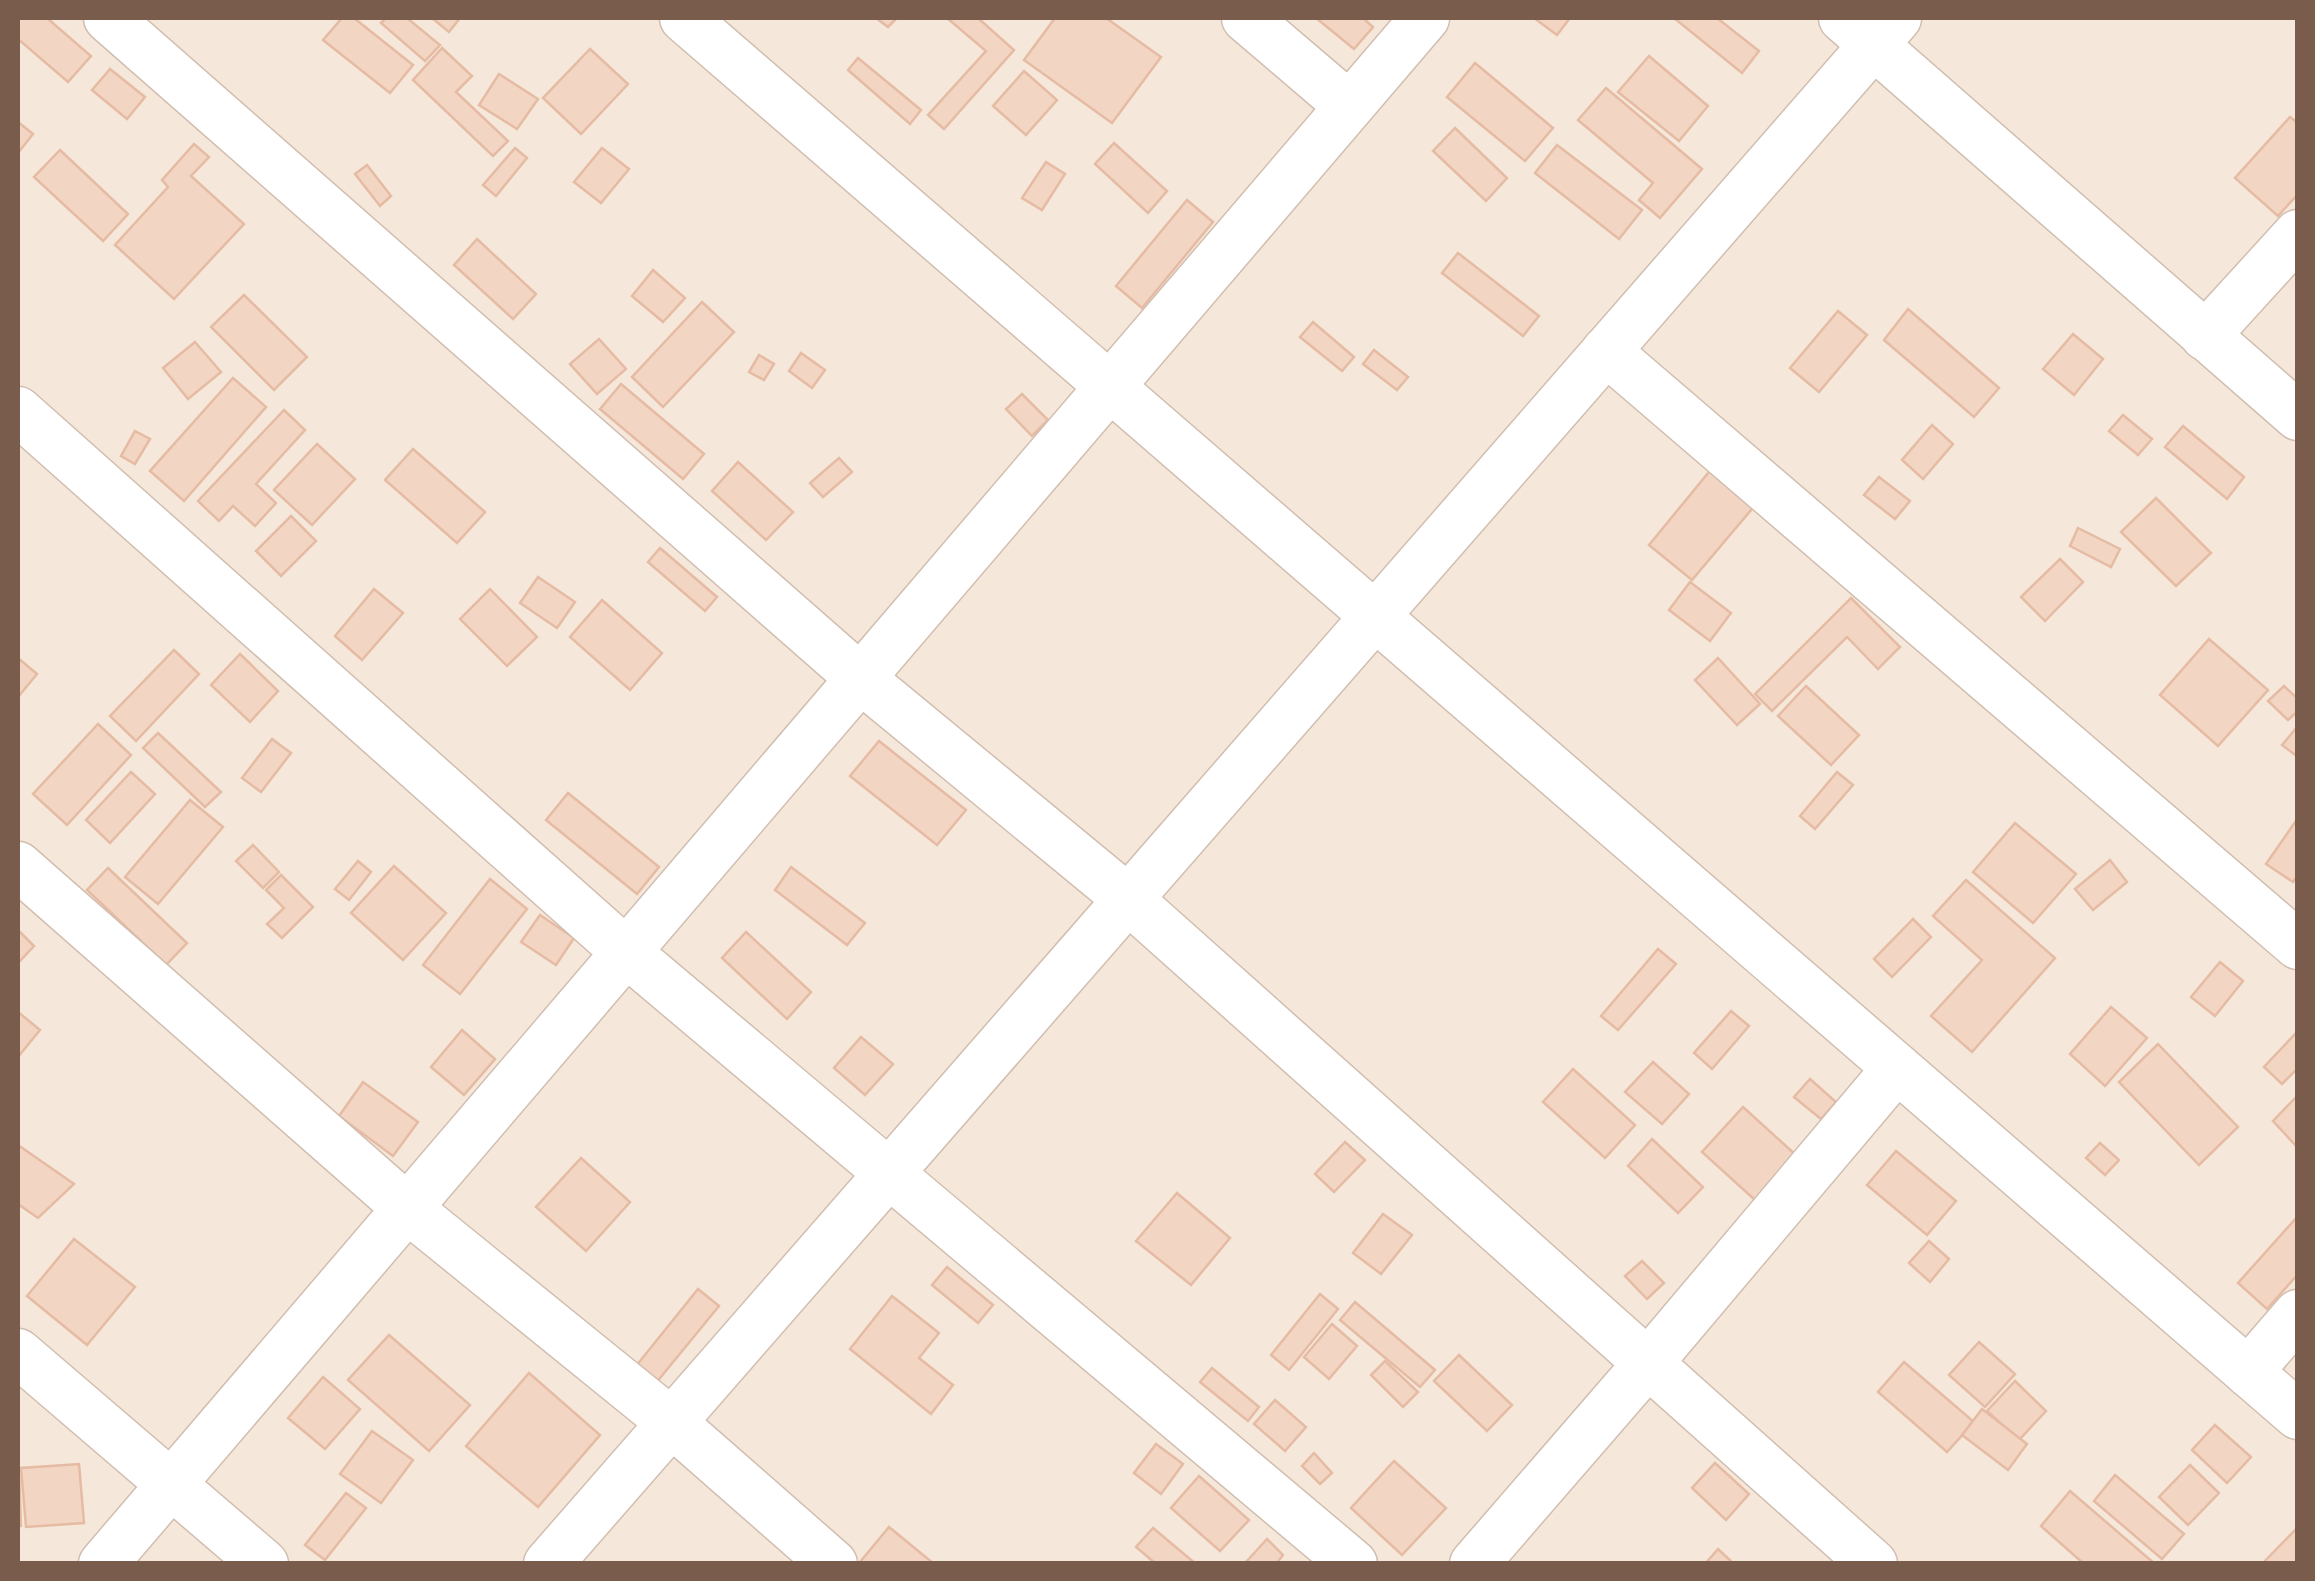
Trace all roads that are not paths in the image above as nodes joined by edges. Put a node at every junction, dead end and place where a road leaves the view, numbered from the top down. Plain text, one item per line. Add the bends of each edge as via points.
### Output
1 (108, 18) edge
2 (684, 18) edge
3 (1246, 18) edge
4 (1424, 18) edge
5 (1871, 26) edge
6 (1349, 106) junction
7 (2298, 234) edge
8 (2204, 336) junction
9 (1606, 350) junction
10 (1108, 387) junction
11 (18, 411) edge
12 (2298, 416) edge
13 (1376, 615) junction
14 (860, 678) junction
15 (18, 866) edge
16 (1128, 899) junction
17 (2298, 946) edge
18 (626, 952) junction
19 (1897, 1068) junction
20 (888, 1174) junction
21 (407, 1208) junction
22 (2298, 1314) edge
23 (18, 1353) edge
24 (1649, 1362) junction
25 (2248, 1372) junction
26 (2298, 1415) edge
27 (671, 1422) junction
28 (170, 1486) junction
29 (103, 1564) edge
30 (264, 1564) edge
31 (548, 1564) edge
32 (833, 1564) edge
33 (1352, 1564) edge
34 (1474, 1564) edge
35 (1872, 1564) edge

1 - 14 street
2 - 10 street
3 - 6 street
4 - 6 street
5 - 8 street
5 - 9 street
6 - 10 street
7 - 8 street
8 - 12 street
9 - 13 street
9 - 17 street
10 - 13 street
10 - 14 street
11 - 18 street
13 - 16 street
13 - 19 street
14 - 16 street
14 - 18 street
15 - 21 street
16 - 20 street
16 - 24 street
18 - 20 street
18 - 21 street
19 - 24 street
19 - 25 street
20 - 27 street
20 - 33 street
21 - 27 street
21 - 28 street
22 - 25 street
23 - 28 street
24 - 34 street
24 - 35 street
25 - 26 street
27 - 31 street
27 - 32 street
28 - 29 street
28 - 30 street

